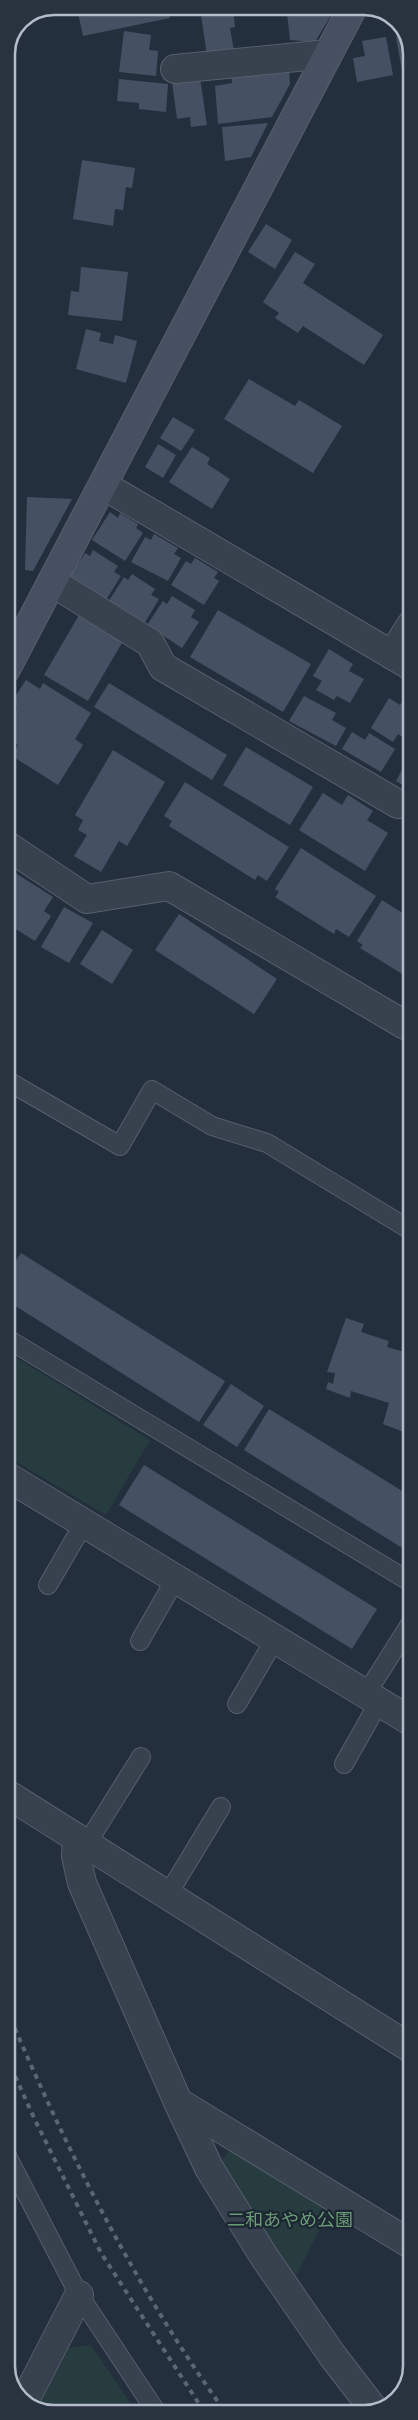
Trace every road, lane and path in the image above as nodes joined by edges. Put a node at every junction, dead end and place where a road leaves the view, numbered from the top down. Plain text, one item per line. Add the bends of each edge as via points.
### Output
1 (349, 15) edge
2 (328, 54) junction
3 (175, 69) dead end
4 (103, 485) junction
5 (52, 582) junction
6 (15, 652) edge
7 (402, 661) edge
8 (398, 804) dead end
9 (15, 851) edge
10 (403, 1024) edge
11 (15, 1085) edge
12 (403, 1226) edge
13 (15, 1343) edge
14 (15, 1481) edge
15 (84, 1523) junction
16 (176, 1578) junction
17 (403, 1578) edge
18 (48, 1584) dead end
19 (275, 1639) junction
20 (403, 1639) edge
21 (140, 1641) dead end
22 (373, 1698) junction
23 (237, 1704) dead end
24 (403, 1716) edge
25 (141, 1757) dead end
26 (344, 1764) dead end
27 (15, 1800) edge
28 (221, 1807) dead end
29 (82, 1842) junction
30 (167, 1896) junction
31 (403, 2043) edge
32 (178, 2102) junction
33 (15, 2171) edge
34 (403, 2240) edge
35 (79, 2295) junction
36 (28, 2395) edge
37 (152, 2405) edge
38 (370, 2405) edge

1 - 2 street
2 - 3 street
2 - 4 street
4 - 5 street
4 - 7 street
5 - 6 street
5 - 8 street via 150,643 163,667
9 - 10 street via 87,898 169,886
11 - 12 lane via 120,1146 152,1090 212,1126 267,1143
13 - 17 lane
14 - 15 street
15 - 16 street
15 - 18 lane
16 - 19 street
16 - 21 lane
19 - 22 street
19 - 23 lane
20 - 22 lane
22 - 24 street
22 - 26 lane
25 - 29 lane
27 - 29 street
28 - 30 lane
29 - 30 street
29 - 32 street via 76,1856 82,1883
30 - 31 street
32 - 34 street
32 - 38 street via 210,2168 265,2258
33 - 35 lane
35 - 36 street
35 - 37 lane

